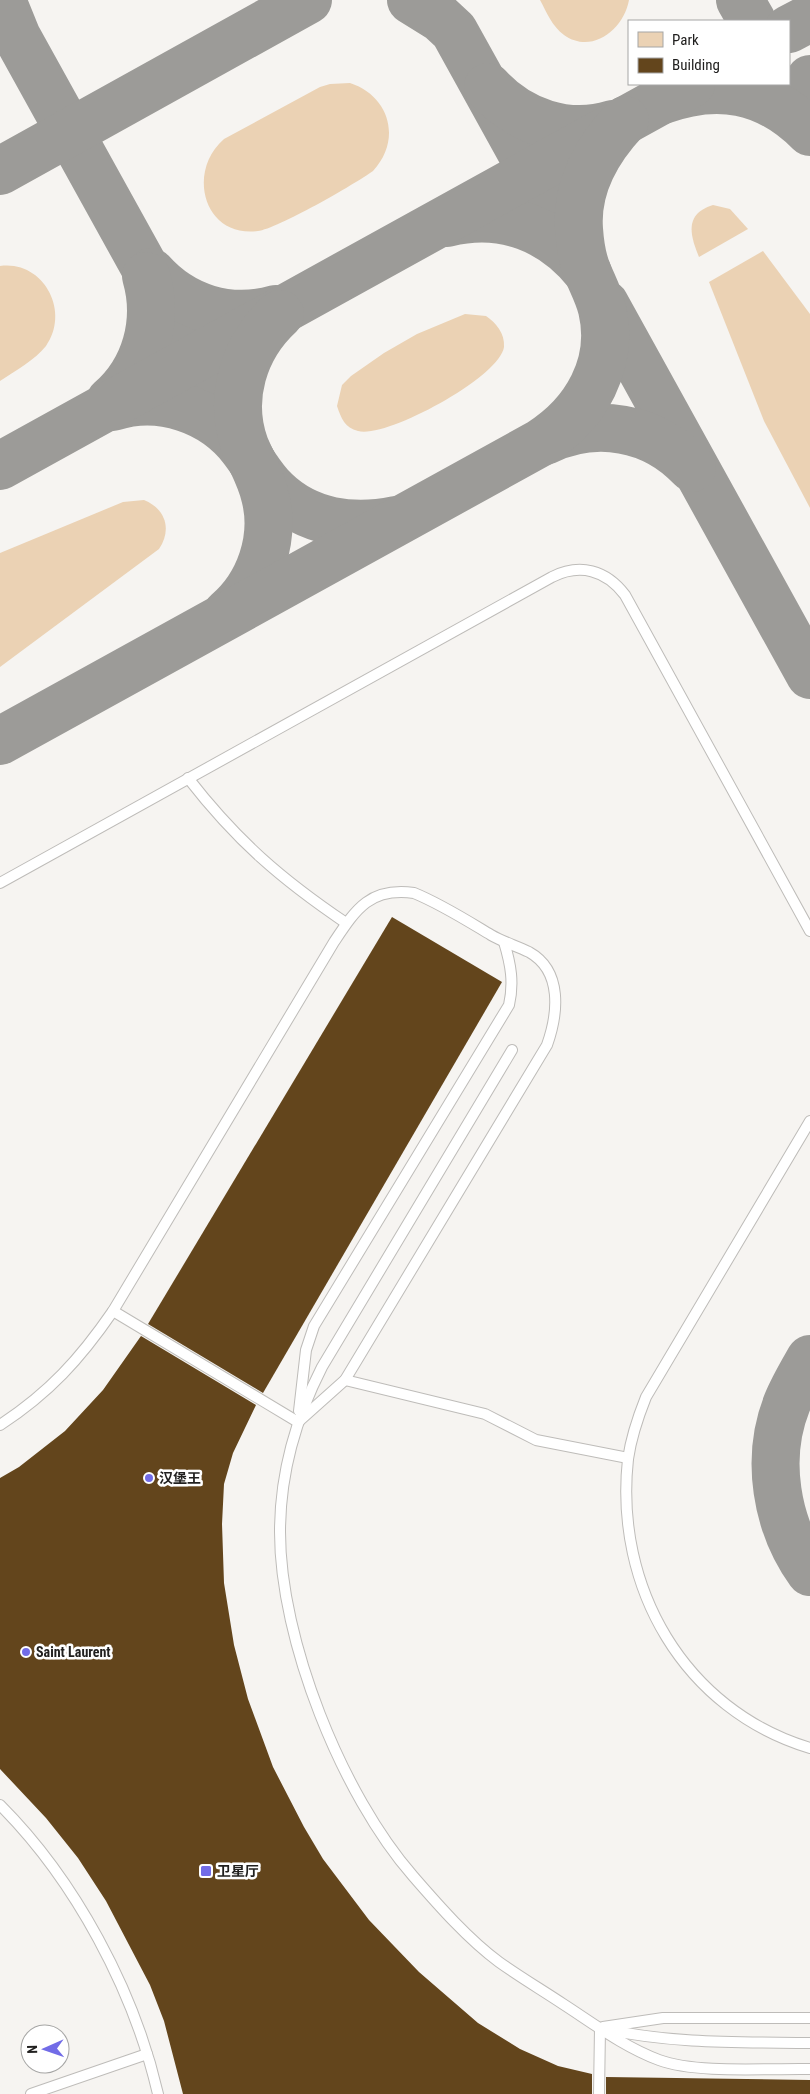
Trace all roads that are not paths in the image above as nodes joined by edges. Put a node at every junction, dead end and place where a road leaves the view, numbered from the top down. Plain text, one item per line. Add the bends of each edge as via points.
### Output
1 (188, 778) junction
2 (0, 883) edge
3 (346, 924) junction
4 (810, 931) edge
5 (504, 942) junction
6 (512, 1050) dead end
7 (810, 1122) edge
8 (113, 1310) junction
9 (345, 1380) junction
10 (298, 1422) junction
11 (0, 1425) edge
12 (628, 1458) junction
13 (810, 1748) edge
14 (0, 1805) edge
15 (810, 2018) edge
16 (600, 2028) junction
17 (810, 2043) edge
18 (147, 2054) junction
19 (810, 2069) edge
20 (31, 2094) edge
21 (158, 2094) edge
22 (599, 2094) edge

1 - 2 lane
1 - 3 lane via 251,850 302,893
1 - 4 lane via 552,577 577,569 600,572 618,585 625,595
3 - 5 lane via 375,896 402,891 427,898
3 - 8 lane
5 - 9 lane via 530,953 552,981 556,1013 552,1029 542,1053
5 - 10 lane via 512,975 509,1006 314,1326 301,1381
6 - 10 lane via 322,1367
7 - 12 lane via 646,1397
8 - 10 lane
8 - 11 lane via 68,1371 22,1411
9 - 10 lane
9 - 12 lane via 485,1414 543,1442
10 - 16 lane via 286,1471 281,1512 281,1552 287,1603 307,1678 352,1783 379,1829 412,1875 456,1922 498,1961
12 - 13 lane via 626,1491 632,1553 639,1581 665,1635 690,1670 726,1704 768,1731
14 - 18 lane via 50,1864 82,1912 123,1992
15 - 16 lane via 663,2018
16 - 17 lane via 696,2042
16 - 19 lane via 628,2047 662,2061 694,2067
16 - 22 lane
18 - 20 lane
18 - 21 lane

